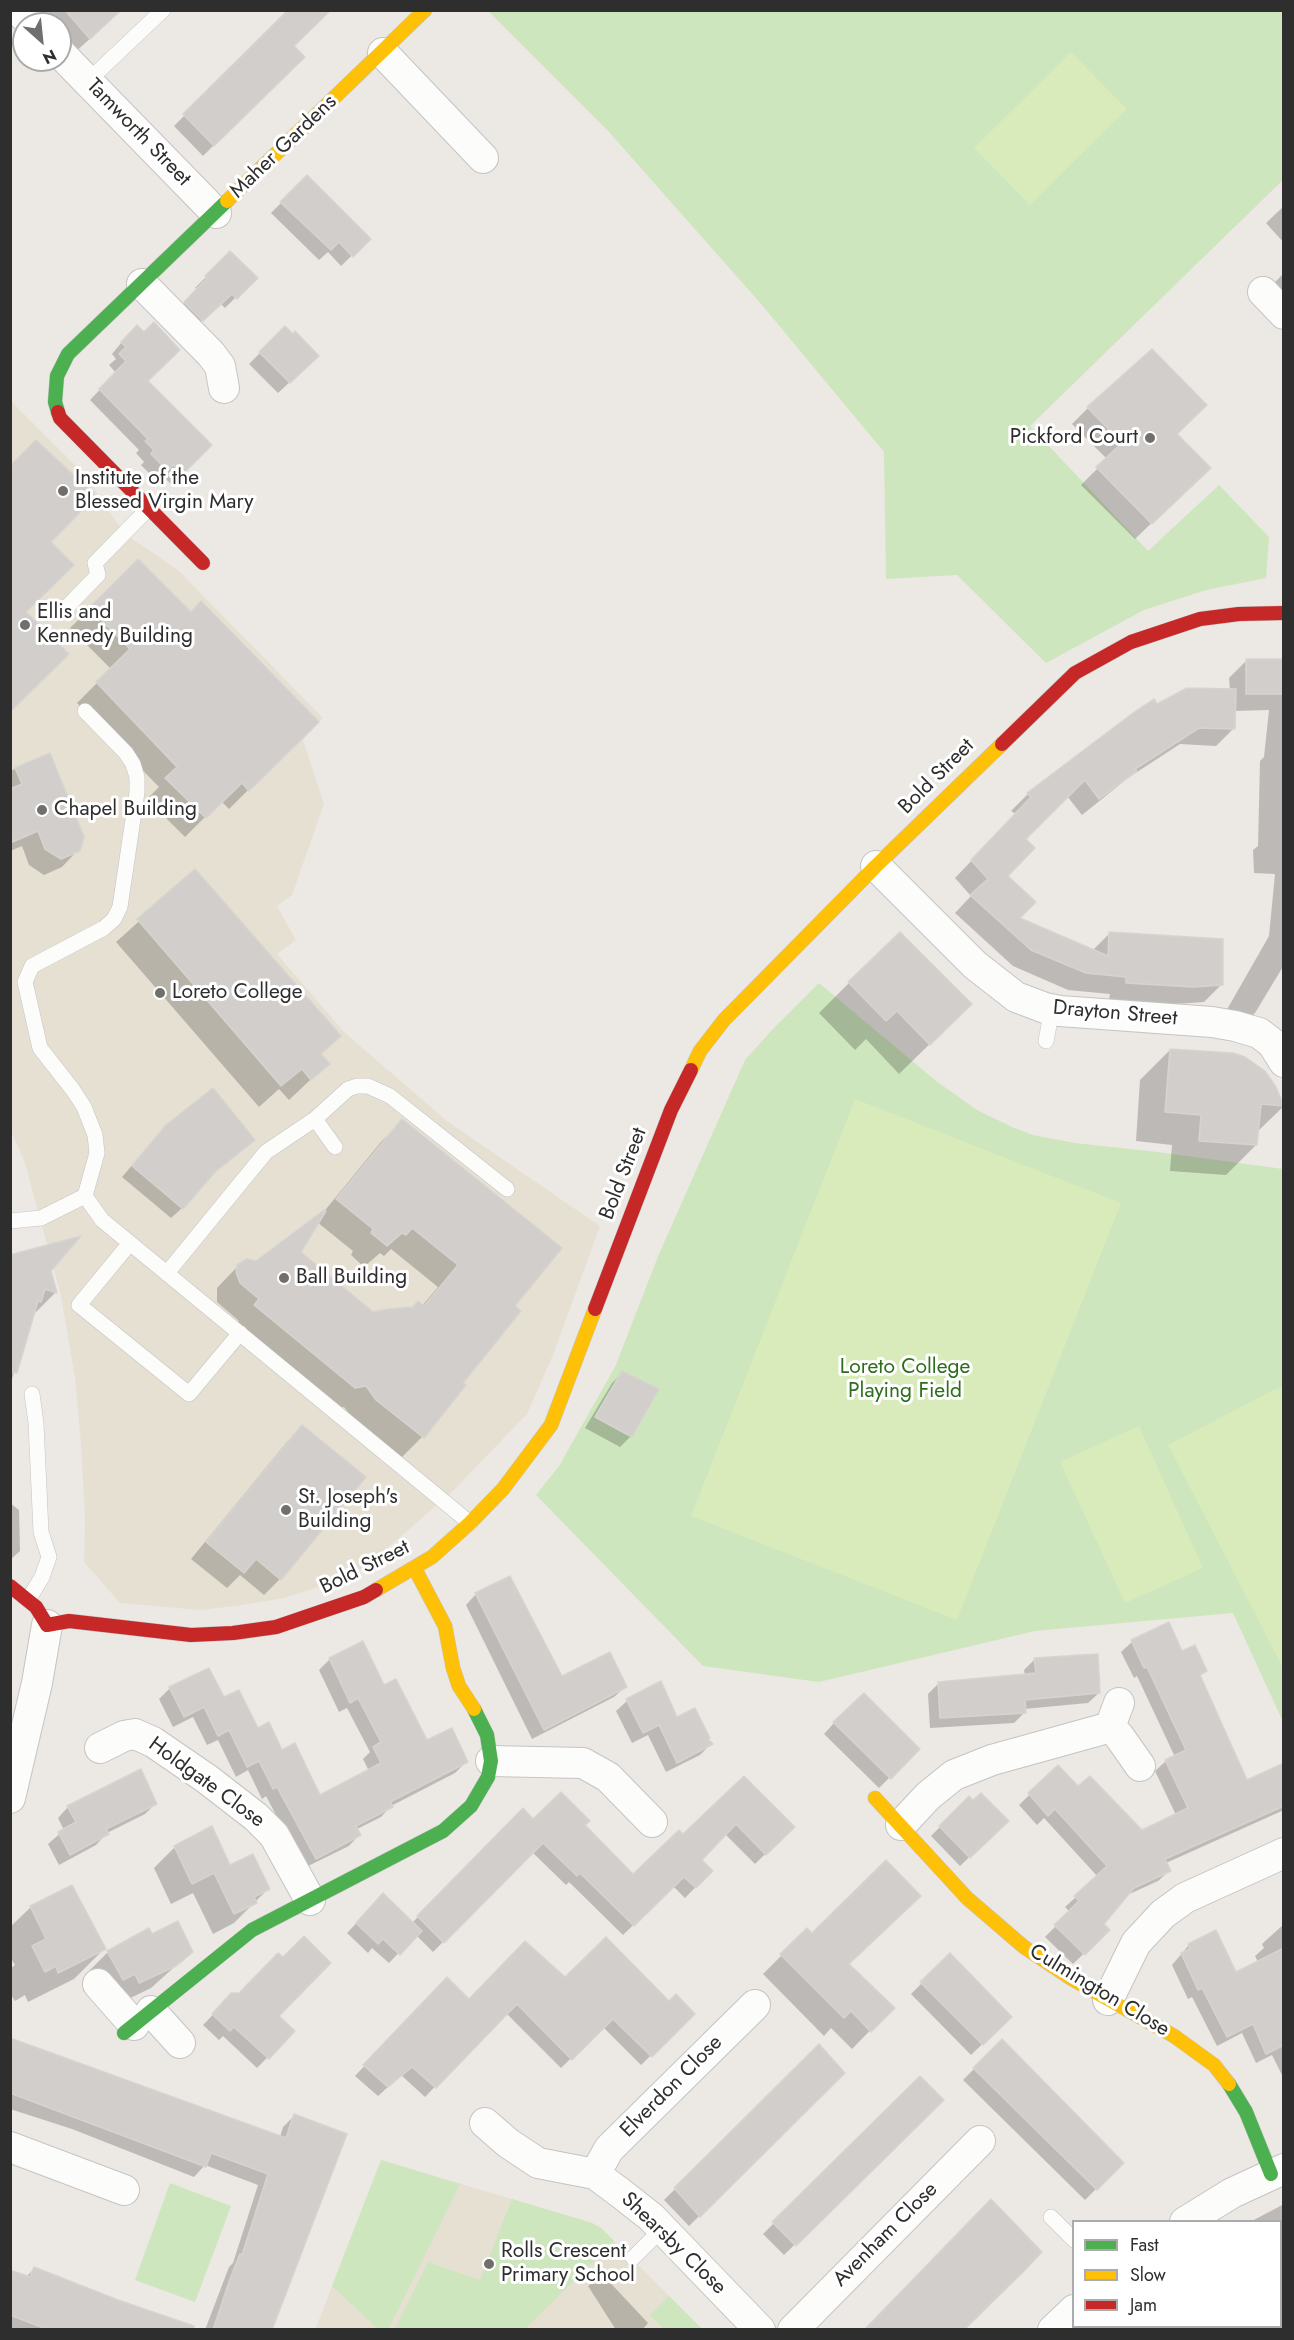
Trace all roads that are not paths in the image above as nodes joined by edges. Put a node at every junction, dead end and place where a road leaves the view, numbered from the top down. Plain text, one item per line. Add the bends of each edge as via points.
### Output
1 (163, 10) edge
2 (426, 10) edge
3 (382, 53) junction
4 (72, 65) edge
5 (88, 81) junction
6 (483, 158) dead end
7 (216, 213) junction
8 (142, 284) junction
9 (1263, 292) dead end
10 (1284, 314) edge
11 (224, 388) dead end
12 (149, 508) junction
13 (203, 563) dead end
14 (63, 611) dead end
15 (1284, 613) edge
16 (85, 711) dead end
17 (876, 866) junction
18 (1052, 1009) junction
19 (1046, 1041) dead end
20 (1280, 1044) edge
21 (315, 1119) junction
22 (335, 1147) dead end
23 (507, 1189) dead end
24 (85, 1196) junction
25 (10, 1221) edge
26 (130, 1242) junction
27 (167, 1273) junction
28 (240, 1333) junction
29 (32, 1394) dead end
30 (470, 1523) junction
31 (415, 1569) junction
32 (10, 1586) edge
33 (28, 1600) junction
34 (47, 1625) junction
35 (100, 1748) dead end
36 (491, 1761) junction
37 (1140, 1766) dead end
38 (10, 1798) edge
39 (875, 1798) dead end
40 (652, 1822) dead end
41 (901, 1825) junction
42 (1280, 1862) edge
43 (310, 1900) junction
44 (98, 1984) dead end
45 (1108, 2000) junction
46 (755, 2005) dead end
47 (137, 2023) junction
48 (180, 2043) dead end
49 (485, 2122) dead end
50 (980, 2141) dead end
51 (10, 2147) edge
52 (1277, 2172) edge
53 (596, 2174) junction
54 (124, 2190) dead end
55 (1050, 2217) dead end
56 (1188, 2220) edge
57 (662, 2229) junction
58 (1072, 2238) edge
59 (633, 2258) dead end
60 (1072, 2312) edge
61 (760, 2330) edge
62 (793, 2330) edge
63 (1053, 2330) edge

1 - 5 lane
2 - 3 street, Maher Gardens
3 - 6 street
3 - 7 street, Maher Gardens
4 - 5 street, Tamworth Street
5 - 7 street, Tamworth Street
7 - 8 street, Maher Gardens
8 - 11 street via 211,354 220,366
8 - 12 street, Maher Gardens via 68,354 57,376 55,402 60,418 75,435
9 - 10 street
12 - 13 street, Maher Gardens
12 - 14 lane via 95,563 98,575
15 - 17 street, Bold Street via 1200,619 1131,642 1075,673
16 - 24 lane via 126,753 137,777 120,907 104,928 32,966 25,982 40,1048 84,1107 94,1135 97,1153
17 - 18 street, Drayton Street via 982,970 1016,997
17 - 30 street, Bold Street via 724,1020 700,1051 660,1136 550,1425 517,1473
18 - 19 lane
18 - 20 street, Drayton Street via 1212,1022 1249,1030
21 - 22 lane
21 - 23 lane via 348,1089 368,1086 390,1096
21 - 27 lane via 266,1152
24 - 25 lane via 41,1218
24 - 26 lane via 102,1220
26 - 27 lane
26 - 28 lane via 79,1305 189,1394
27 - 28 lane
28 - 30 lane
29 - 33 lane via 41,1532 49,1557
30 - 31 street, Bold Street
31 - 34 street, Bold Street via 364,1597 266,1628 191,1635 69,1621
31 - 36 street via 445,1626 456,1678 484,1727
32 - 33 street
33 - 34 street
34 - 38 street
35 - 43 street, Holdgate Close via 135,1734 153,1742 201,1787 256,1817 274,1835
36 - 40 street via 583,1763 608,1777
36 - 43 street via 483,1788 455,1822
37 - 41 street via 1119,1736 1115,1715 954,1774
39 - 41 street, Culmington Close
41 - 45 street, Culmington Close via 999,1927 1046,1963
42 - 45 street via 1185,1898 1163,1914 1136,1942
43 - 47 street via 252,1930
44 - 47 street
45 - 52 street, Culmington Close via 1174,2036 1214,2065 1227,2081
46 - 53 street, Elverdon Close via 609,2150
47 - 48 street
49 - 53 street, Shearsby Close via 538,2163
50 - 62 street, Avenham Close
51 - 54 street
52 - 56 street
53 - 57 street, Shearsby Close
55 - 58 lane
57 - 59 lane
57 - 61 street, Shearsby Close
60 - 63 street

